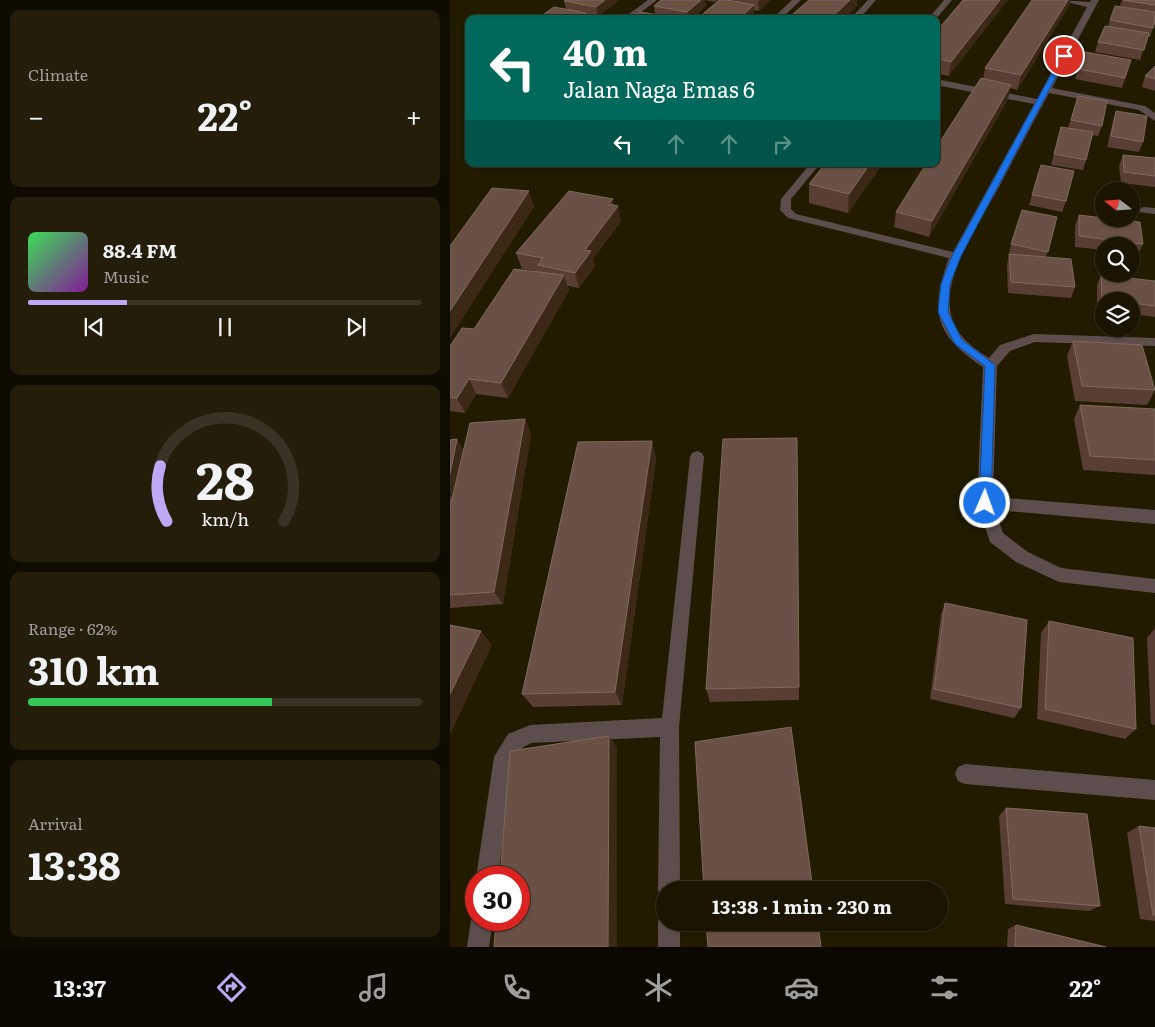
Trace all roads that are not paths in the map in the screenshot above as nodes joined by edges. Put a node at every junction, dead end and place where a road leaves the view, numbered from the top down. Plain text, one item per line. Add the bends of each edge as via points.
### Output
1 (653, 0) edge
2 (797, 0) edge
3 (872, 0) edge
4 (948, 0) edge
5 (1064, 0) edge
6 (1094, 3) edge
7 (632, 15) edge
8 (780, 15) edge
9 (858, 15) edge
10 (935, 15) edge
11 (940, 83) edge
12 (1045, 90) junction
13 (1038, 102) junction
14 (1155, 118) edge
15 (813, 167) edge
16 (1143, 210) dead end
17 (1155, 211) edge
18 (956, 256) junction
19 (1155, 342) edge
20 (990, 365) junction
21 (697, 457) dead end
22 (985, 503) junction
23 (1155, 517) edge
24 (1155, 586) edge
25 (670, 726) junction
26 (965, 774) dead end
27 (1155, 790) edge
28 (490, 866) edge
29 (669, 881) edge
30 (480, 931) edge
31 (669, 931) edge
32 (478, 947) edge
33 (669, 947) edge

1 - 7 street
2 - 8 street
3 - 9 street
4 - 10 street
5 - 6 street
6 - 12 street
11 - 13 street
12 - 13 street
12 - 14 street via 1142,108
13 - 18 street
15 - 18 street via 786,200 785,210 792,216
16 - 17 street
18 - 20 street via 946,284 943,312 959,342
19 - 20 street via 1034,338 1005,348
20 - 22 street
21 - 25 street
22 - 23 street
22 - 24 street via 996,537 1029,561 1059,575
25 - 28 street via 530,734 515,741 504,757
25 - 29 street
26 - 27 street
30 - 32 street
31 - 33 street

